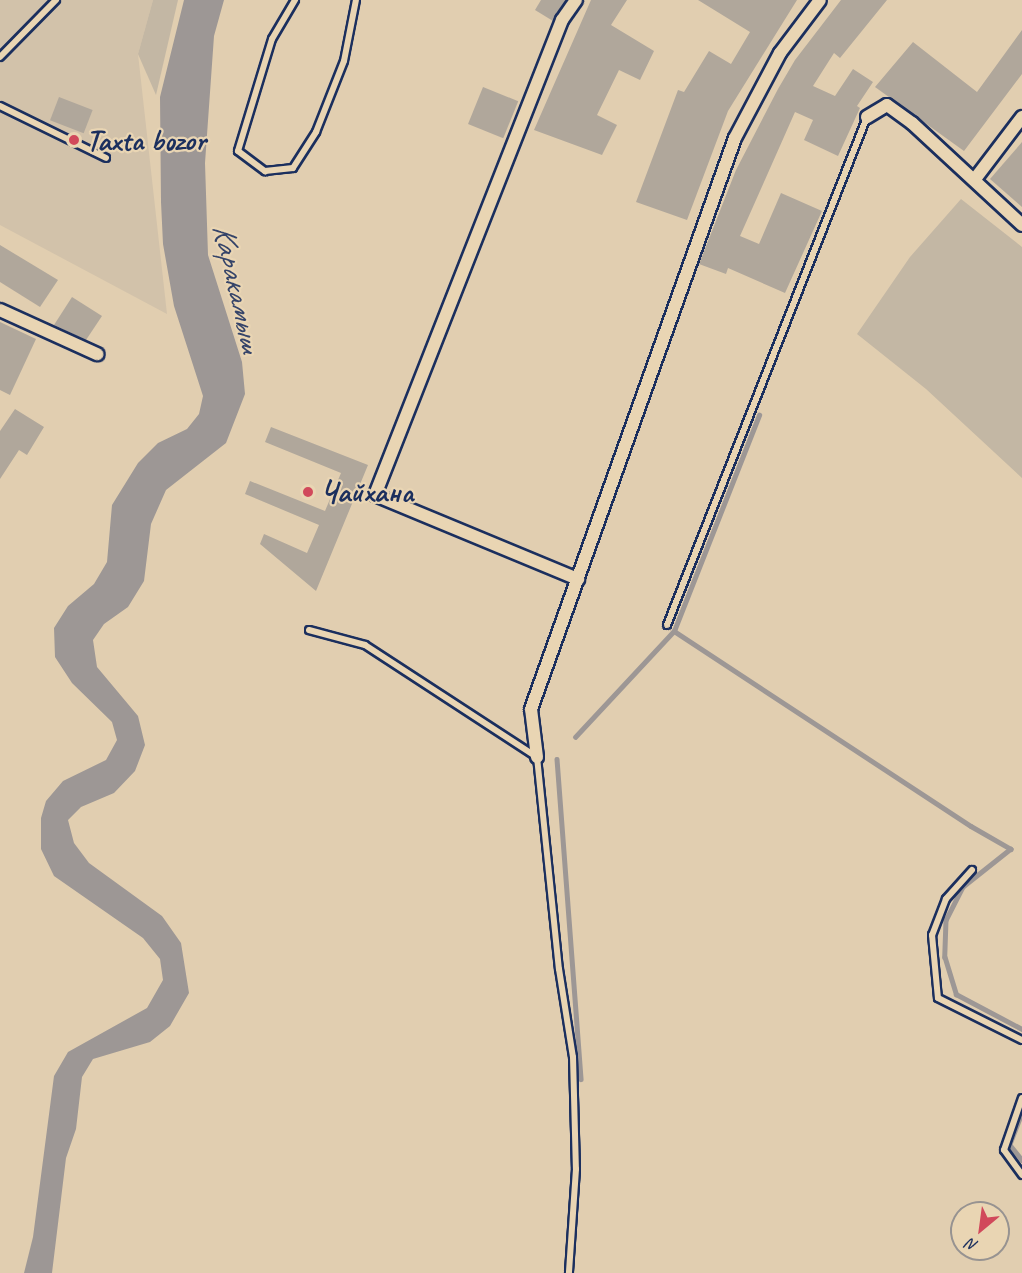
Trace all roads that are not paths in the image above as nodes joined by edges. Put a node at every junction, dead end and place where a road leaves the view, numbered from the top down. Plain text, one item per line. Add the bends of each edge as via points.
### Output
1 (56, 0) edge
2 (295, 0) edge
3 (356, 0) edge
4 (576, 0) edge
5 (820, 0) edge
6 (0, 57) edge
7 (0, 105) edge
8 (867, 117) joint
9 (1022, 117) edge
10 (106, 158) dead end
11 (975, 179) junction
12 (1022, 225) edge
13 (0, 309) edge
14 (97, 354) dead end
15 (578, 579) junction
16 (667, 625) dead end
17 (309, 630) dead end
18 (537, 757) junction
19 (972, 870) dead end
20 (1022, 1040) edge
21 (1022, 1098) edge
22 (1022, 1175) edge
23 (569, 1273) edge

1 - 6 lane
2 - 3 lane via 272,39 238,151 266,171 293,168 316,132 344,61
4 - 15 street via 562,20 375,495
5 - 15 street via 780,53 735,138
7 - 10 lane
8 - 11 street via 887,105
8 - 16 lane
9 - 11 street
11 - 12 street
13 - 14 street
15 - 18 street via 531,709
17 - 18 lane via 365,645
18 - 23 lane via 559,969 573,1058 576,1169
19 - 20 lane via 946,899 932,935 938,998
21 - 22 lane via 1004,1150

